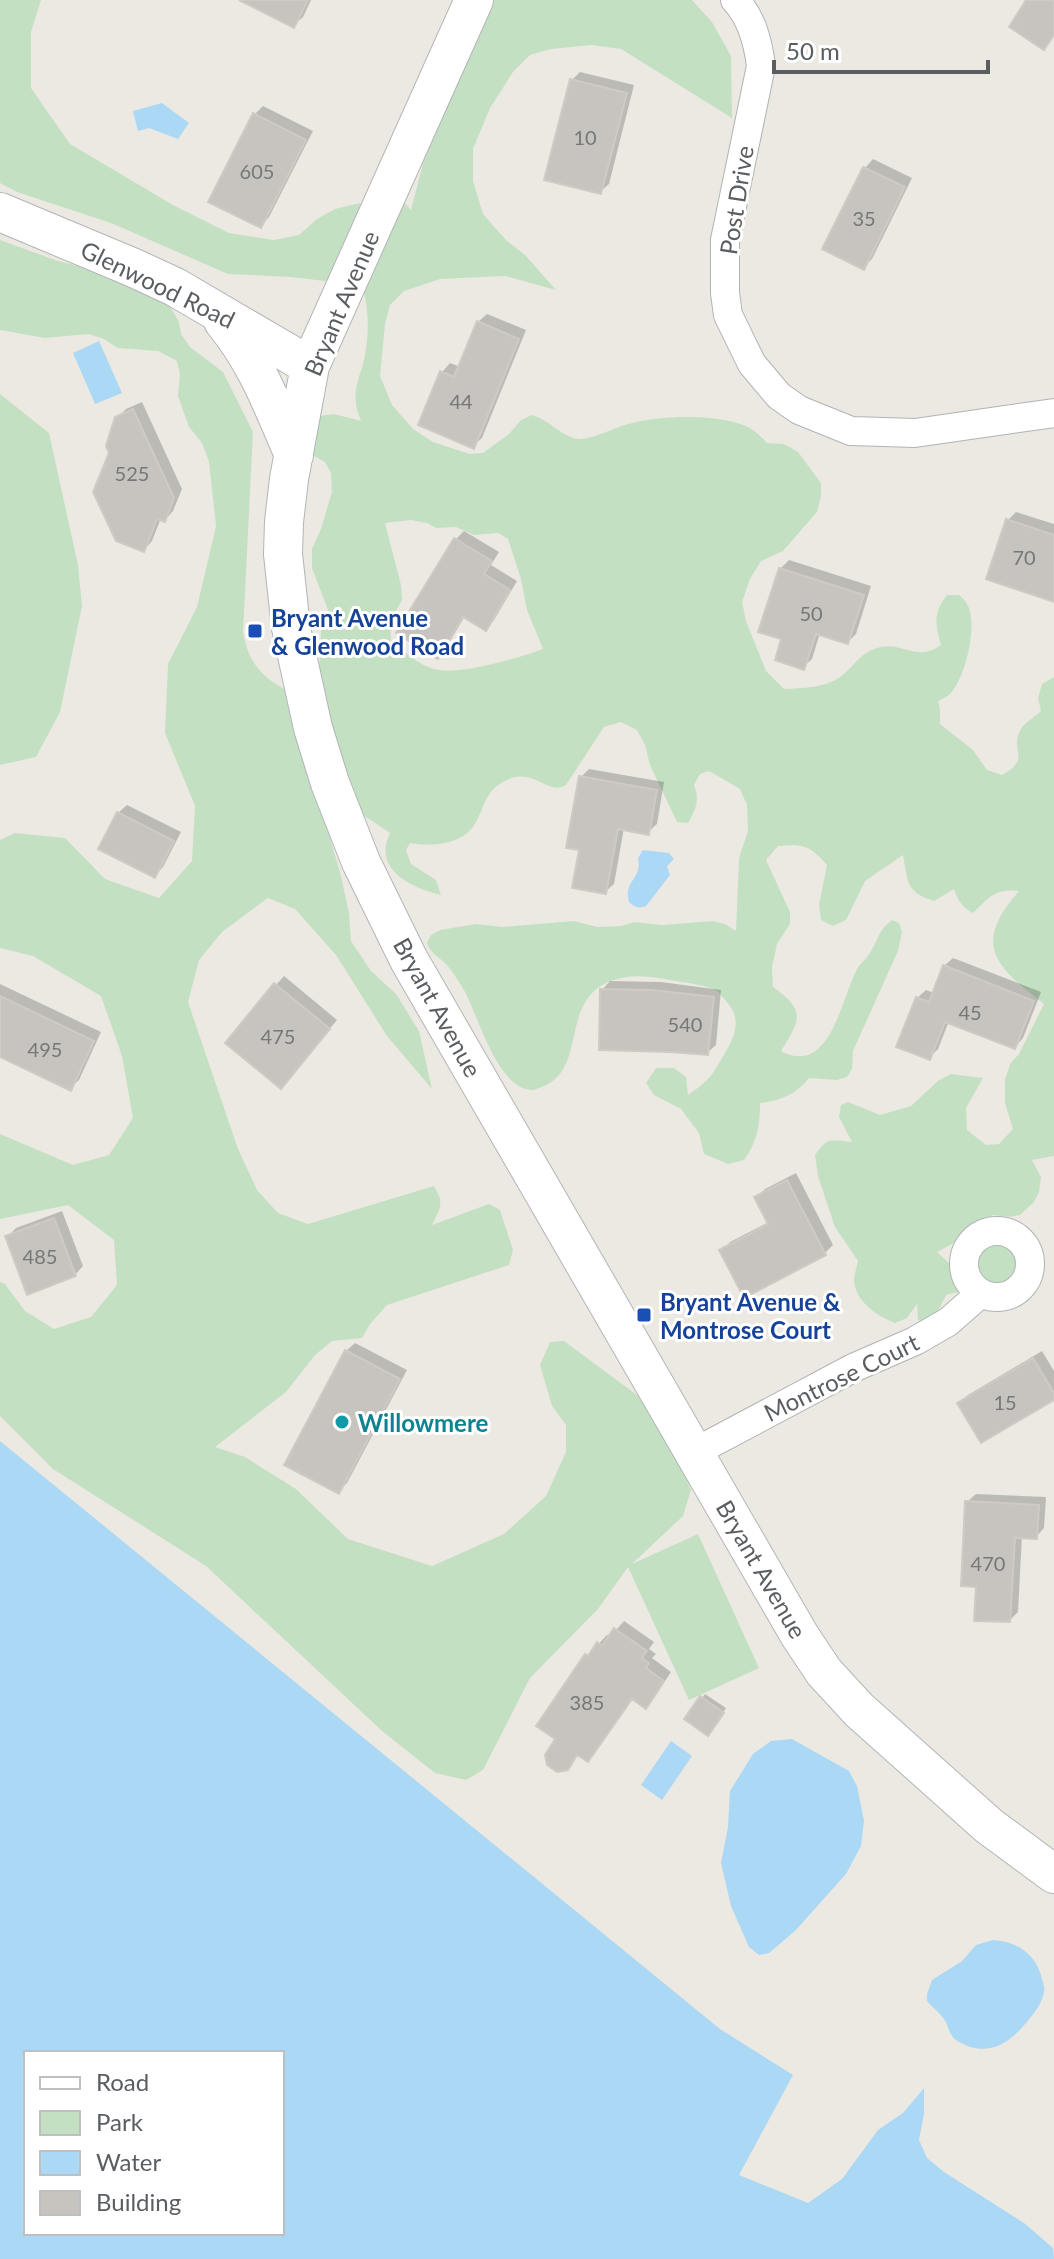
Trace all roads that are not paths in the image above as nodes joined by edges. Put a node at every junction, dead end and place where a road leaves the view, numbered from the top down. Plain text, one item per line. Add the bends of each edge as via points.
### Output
1 (474, 0) edge
2 (735, 0) edge
3 (0, 212) edge
4 (213, 309) junction
5 (310, 366) junction
6 (1054, 413) edge
7 (294, 455) junction
8 (981, 1293) dead end
9 (695, 1452) junction
10 (1054, 1874) edge

1 - 5 main road, Bryant Avenue
2 - 6 street, Post Drive via 757,41 761,66 725,240 725,293 729,319 752,364 799,410 851,431 915,433
3 - 4 main road, Glenwood Road via 134,268
4 - 5 main road, Glenwood Road
4 - 7 main road via 257,370
5 - 7 main road, Bryant Avenue
7 - 9 main road, Bryant Avenue via 283,554 291,628 313,728 361,862 409,960
8 - 9 street, Montrose Court via 948,1322 915,1341
9 - 10 main road, Bryant Avenue via 824,1672 989,1826

